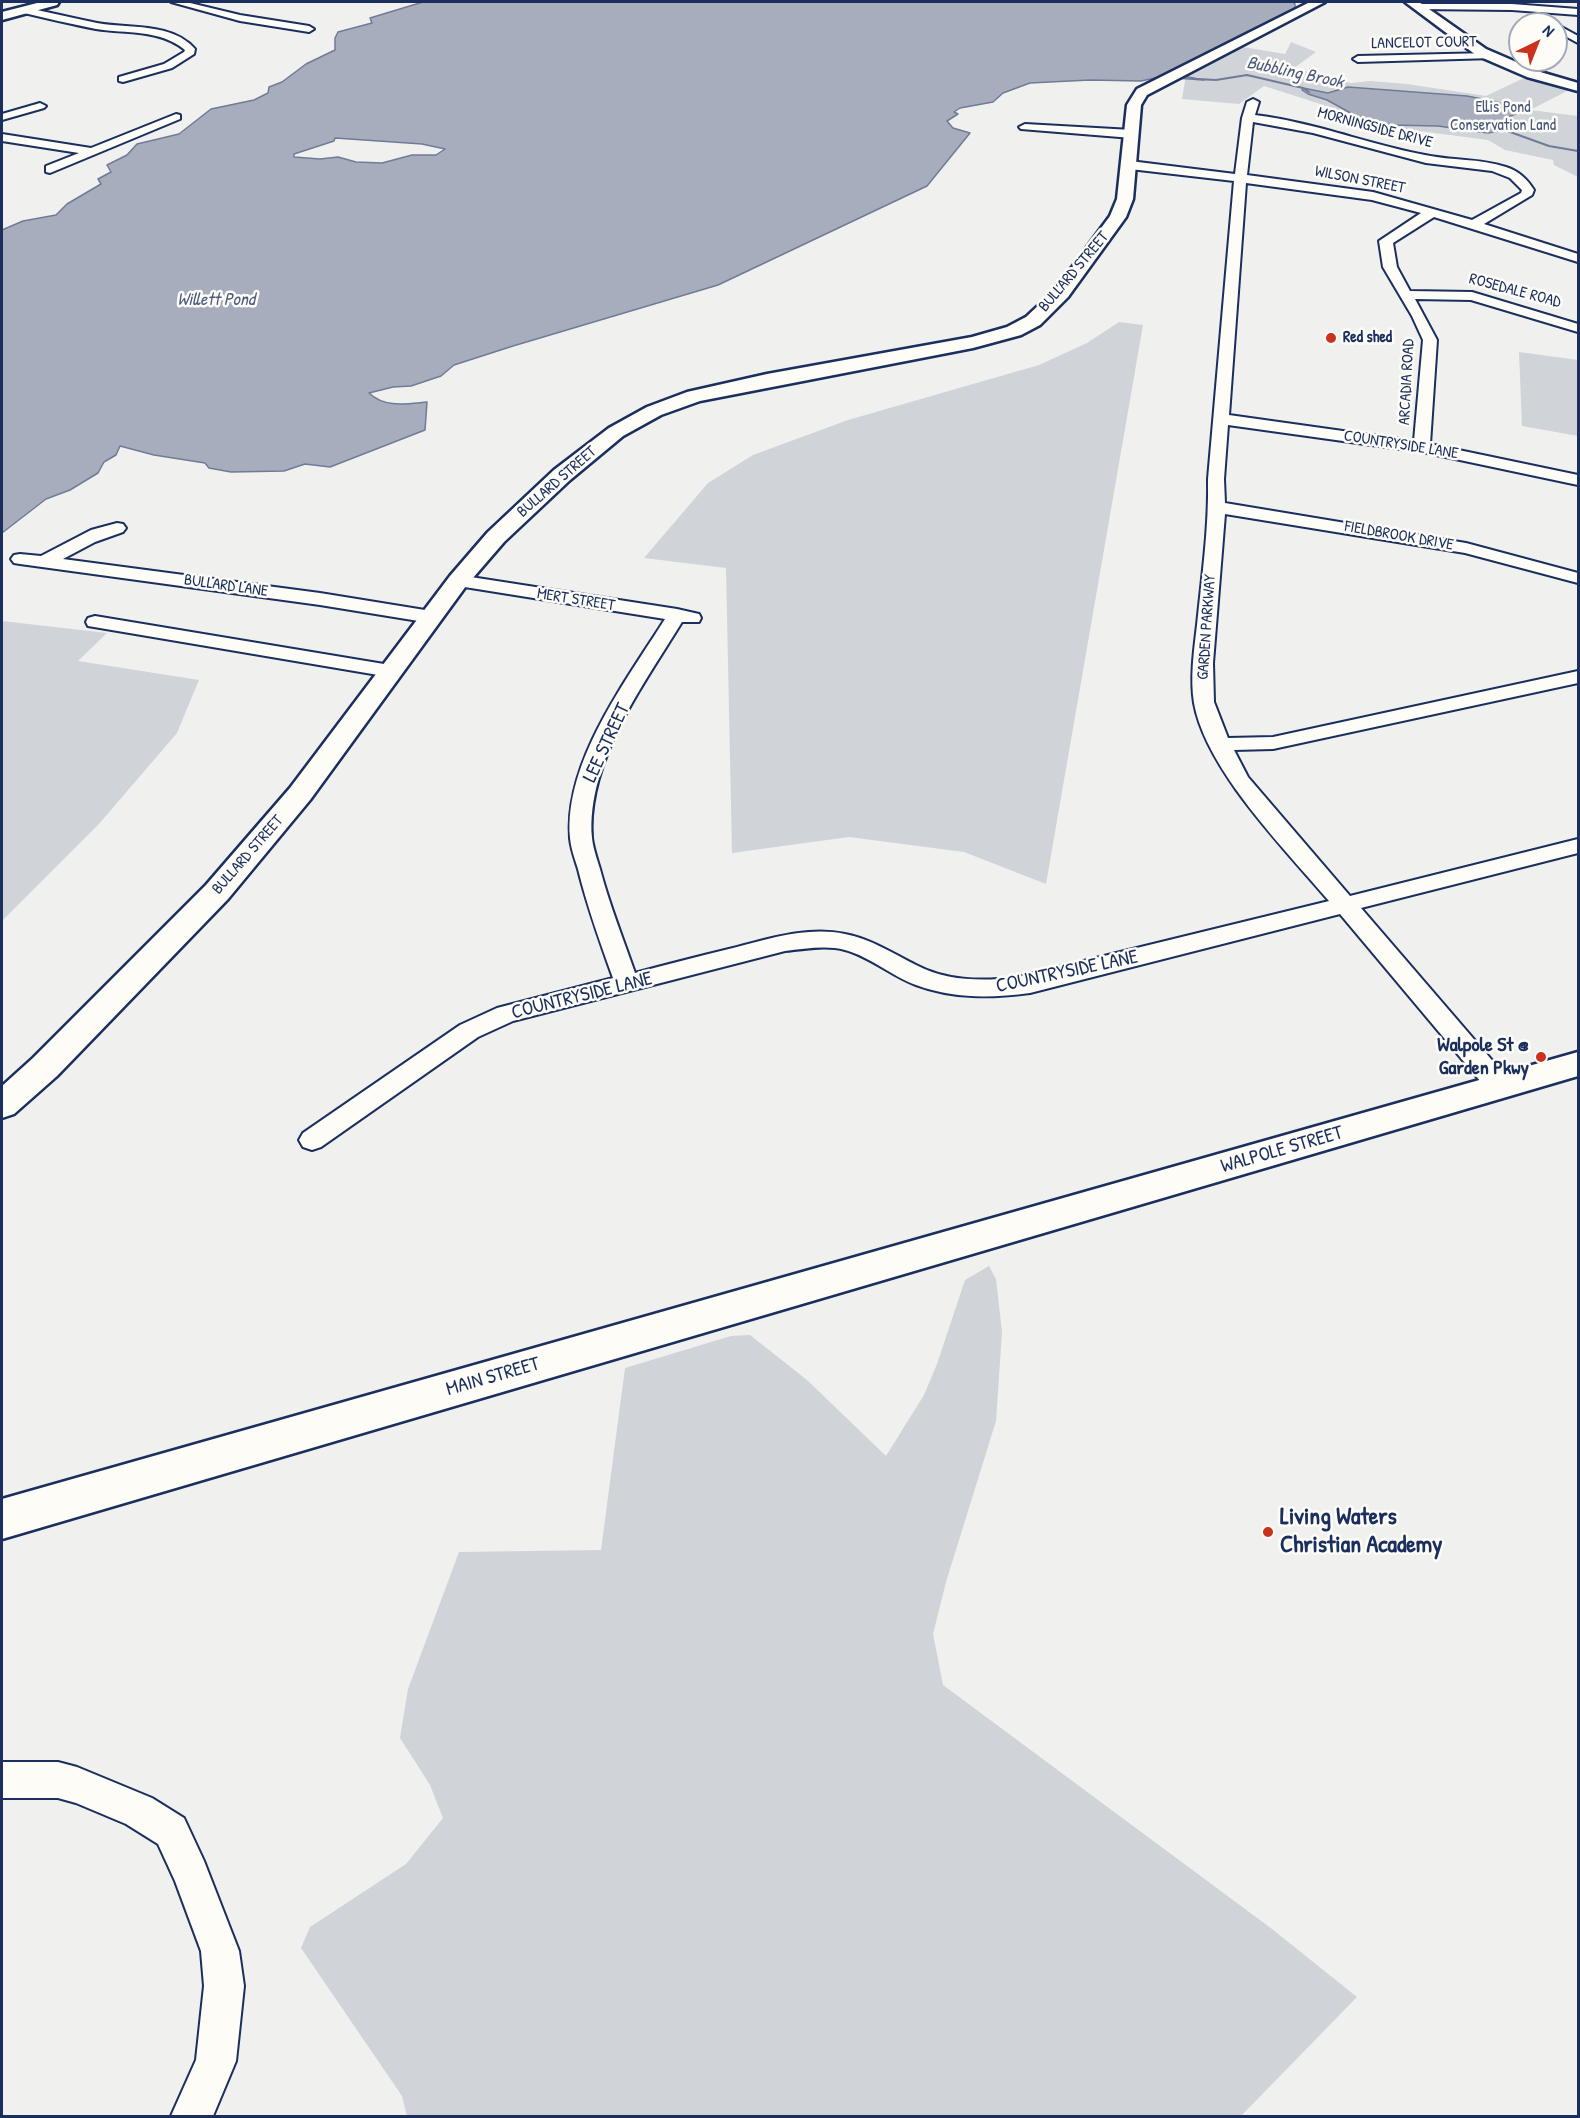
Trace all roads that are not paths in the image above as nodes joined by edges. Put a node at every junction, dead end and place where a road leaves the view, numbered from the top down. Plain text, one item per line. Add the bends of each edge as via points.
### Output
1 (53, 2) edge
2 (176, 2) edge
3 (1319, 2) edge
4 (1415, 4) edge
5 (1528, 8) junction
6 (23, 10) junction
7 (1534, 12) edge
8 (1578, 12) edge
9 (2, 16) edge
10 (309, 29) dead end
11 (1489, 56) junction
12 (1358, 59) dead end
13 (123, 78) dead end
14 (1578, 87) edge
15 (1253, 102) dead end
16 (40, 106) dead end
17 (2, 117) edge
18 (176, 117) dead end
19 (1248, 118) junction
20 (1025, 127) dead end
21 (1132, 134) junction
22 (2, 138) edge
23 (92, 152) junction
24 (1130, 165) junction
25 (50, 168) dead end
26 (1241, 179) junction
27 (1432, 212) junction
28 (1473, 225) junction
29 (1578, 258) edge
30 (1405, 295) junction
31 (1578, 328) edge
32 (1222, 419) junction
33 (1422, 447) junction
34 (1578, 480) edge
35 (1217, 507) junction
36 (117, 528) dead end
37 (20, 558) dead end
38 (44, 561) junction
39 (1578, 578) edge
40 (458, 581) junction
41 (685, 616) joint
42 (431, 617) junction
43 (95, 622) dead end
44 (390, 671) junction
45 (1578, 677) edge
46 (1220, 744) junction
47 (1578, 846) edge
48 (1347, 905) junction
49 (627, 984) junction
50 (1578, 1064) edge
51 (1500, 1087) junction
52 (2, 1105) edge
53 (312, 1140) dead end
54 (985, 1236) joint
55 (2, 1519) edge
56 (2, 1780) edge
57 (192, 2116) edge

1 - 6 main road
2 - 10 street
3 - 21 main road, BULLARD STREET via 1142,92 1136,101
4 - 5 street
4 - 11 main road
5 - 7 street
5 - 8 street
6 - 9 main road
6 - 13 street via 102,28 161,35 190,49 189,54 168,66
11 - 12 street, LANCELOT COURT
11 - 14 main road
15 - 19 street, GARDEN PARKWAY
16 - 17 street
18 - 23 street
19 - 26 street, GARDEN PARKWAY
19 - 28 street, MORNINGSIDE DRIVE via 1289,123 1427,159 1488,166 1523,182 1528,190 1526,195
20 - 21 street
21 - 24 main road, BULLARD STREET
22 - 23 street
23 - 25 street
24 - 26 street, WILSON STREET
24 - 40 main road, BULLARD STREET via 1125,199 1113,225 1062,293 1033,321 1014,331 973,342 702,393 654,411 616,432 562,476 496,537
26 - 27 street, WILSON STREET via 1341,190
26 - 32 street, GARDEN PARKWAY
27 - 28 street, WILSON STREET
27 - 30 street, ARCADIA ROAD via 1386,241 1385,254
28 - 29 street, WILSON STREET
30 - 31 street, ROSEDALE ROAD via 1472,296
30 - 33 street, ARCADIA ROAD via 1427,328 1430,340
32 - 33 street, COUNTRYSIDE LANE
32 - 35 street, GARDEN PARKWAY
33 - 34 street, COUNTRYSIDE LANE
35 - 39 street, FIELDBROOK DRIVE via 1467,548
35 - 46 street, GARDEN PARKWAY via 1203,682 1204,702
36 - 38 street via 76,543
37 - 38 street, BULLARD LANE
38 - 42 street, BULLARD LANE
40 - 41 street, MERT STREET
40 - 42 main road, BULLARD STREET
41 - 49 street, LEE STREET via 608,730 584,793 581,836 591,880
42 - 44 main road, BULLARD STREET
43 - 44 street
44 - 52 main road, BULLARD STREET via 300,794 217,892 45,1067
45 - 46 street via 1273,742
46 - 48 street, GARDEN PARKWAY via 1249,793
47 - 48 street, COUNTRYSIDE LANE
48 - 49 street, COUNTRYSIDE LANE via 997,990 964,990 933,983 864,948 819,940 785,943
48 - 51 street, GARDEN PARKWAY
49 - 53 street, COUNTRYSIDE LANE via 506,1014 470,1031
50 - 51 main road, WALPOLE STREET
51 - 54 main road, WALPOLE STREET
54 - 55 main road, MAIN STREET
56 - 57 street via 58,1780 77,1785 139,1810 171,1830 220,1951 224,1986 216,2061

